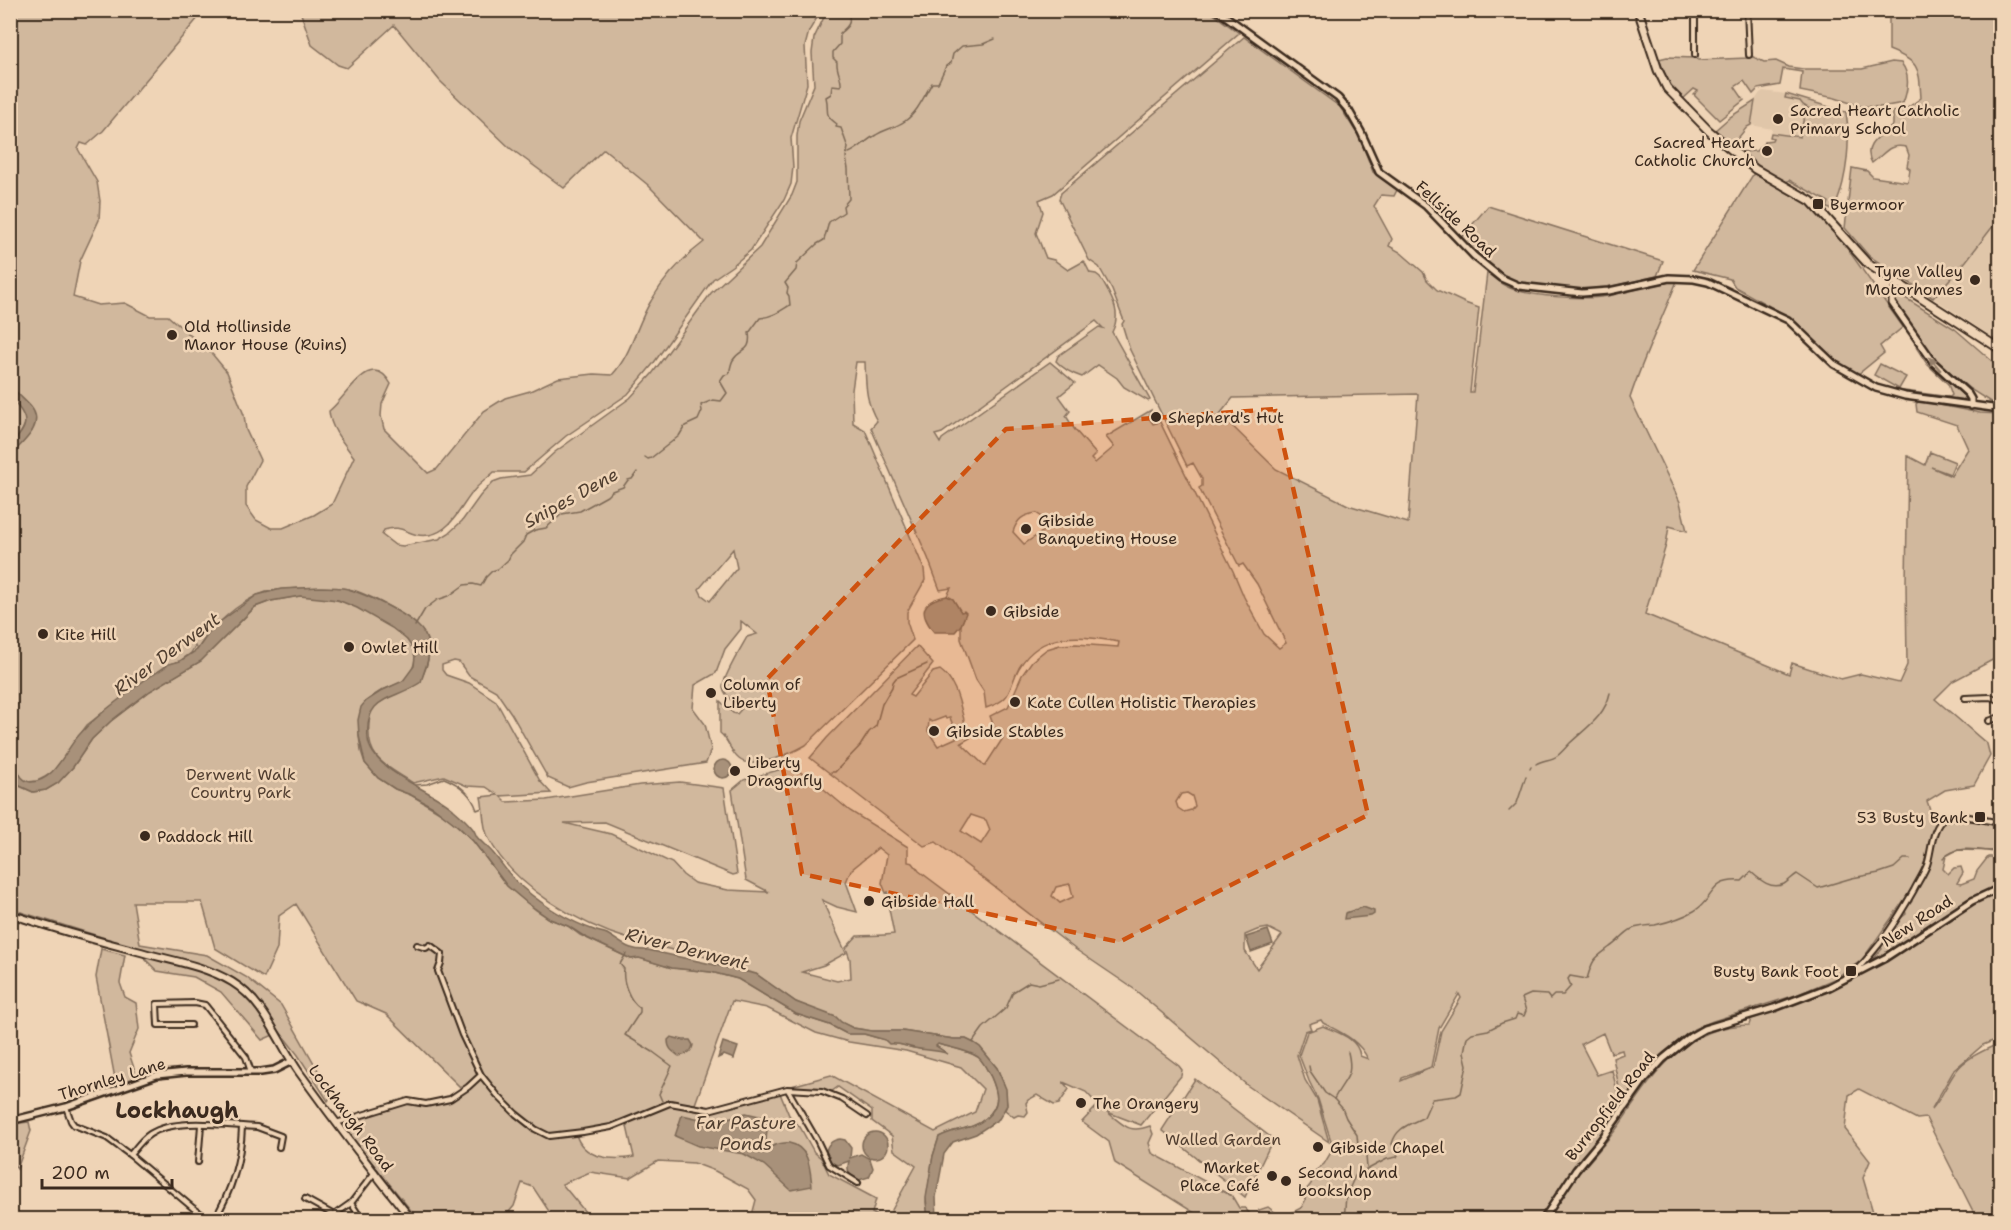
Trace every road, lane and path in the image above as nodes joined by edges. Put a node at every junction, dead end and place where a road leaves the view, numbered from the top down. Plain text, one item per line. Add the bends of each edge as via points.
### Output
1 (1217, 10) edge
2 (1638, 10) edge
3 (1695, 10) edge
4 (1747, 10) edge
5 (1695, 55) dead end
6 (1749, 55) dead end
7 (1898, 284) junction
8 (2001, 349) edge
9 (1971, 406) junction
10 (2001, 410) edge
11 (1964, 697) dead end
12 (2001, 700) edge
13 (2001, 717) edge
14 (1992, 722) dead end
15 (2001, 823) edge
16 (2001, 888) edge
17 (10, 914) edge
18 (417, 945) dead end
19 (1849, 977) junction
20 (191, 1025) dead end
21 (292, 1061) junction
22 (251, 1073) junction
23 (479, 1076) junction
24 (787, 1089) junction
25 (66, 1107) junction
26 (867, 1116) dead end
27 (10, 1121) edge
28 (336, 1123) junction
29 (201, 1125) junction
30 (242, 1127) junction
31 (279, 1147) dead end
32 (130, 1155) junction
33 (198, 1162) dead end
34 (375, 1172) junction
35 (858, 1183) dead end
36 (305, 1199) dead end
37 (351, 1203) junction
38 (334, 1217) edge
39 (212, 1220) edge
40 (362, 1220) edge
41 (412, 1220) edge
42 (1543, 1220) edge

1 - 9 street, Fellside Road via 1338,98 1361,132 1379,172 1421,202 1501,278 1519,286 1582,293 1668,278 1708,282 1788,320 1834,364 1876,388
2 - 7 highway via 1661,77 1677,100 1742,159 1811,201 1868,264
3 - 5 street
4 - 6 street
7 - 8 highway
9 -> 7 street via 1968,394 1934,363 1892,303
9 - 10 street, Fellside Road
11 - 12 street
13 - 14 street
15 - 19 street via 1959,816 1940,822 1926,867 1901,913
16 - 19 street, New Road via 1972,901
17 - 21 main road, Lockhaugh Road via 203,969 232,982 255,1002
18 - 23 street via 430,945 442,954 438,971
19 - 42 street, Burnopfield Road via 1800,999 1704,1029 1676,1047 1644,1080
20 - 22 street via 158,1025 157,1004 205,1005 246,1057
21 - 22 street, Thornley Lane via 274,1070
21 - 28 main road, Lockhaugh Road
22 - 25 street, Thornley Lane via 157,1075
23 - 24 street via 516,1114 549,1136 611,1126 670,1103 709,1110
23 - 28 street via 450,1099 426,1104 408,1101
24 - 26 street via 822,1091
24 - 35 street via 828,1165
25 - 27 street, Thornley Lane
25 - 32 street via 74,1125 107,1138
28 - 34 main road, Lockhaugh Road
29 - 30 street
29 - 32 street via 163,1127 148,1135
29 - 33 street
30 - 31 street via 281,1136
30 - 39 street via 239,1160 225,1202
32 - 39 street
34 - 37 street
34 - 41 main road, Lockhaugh Road
36 - 38 street
37 - 38 street
37 - 40 street

